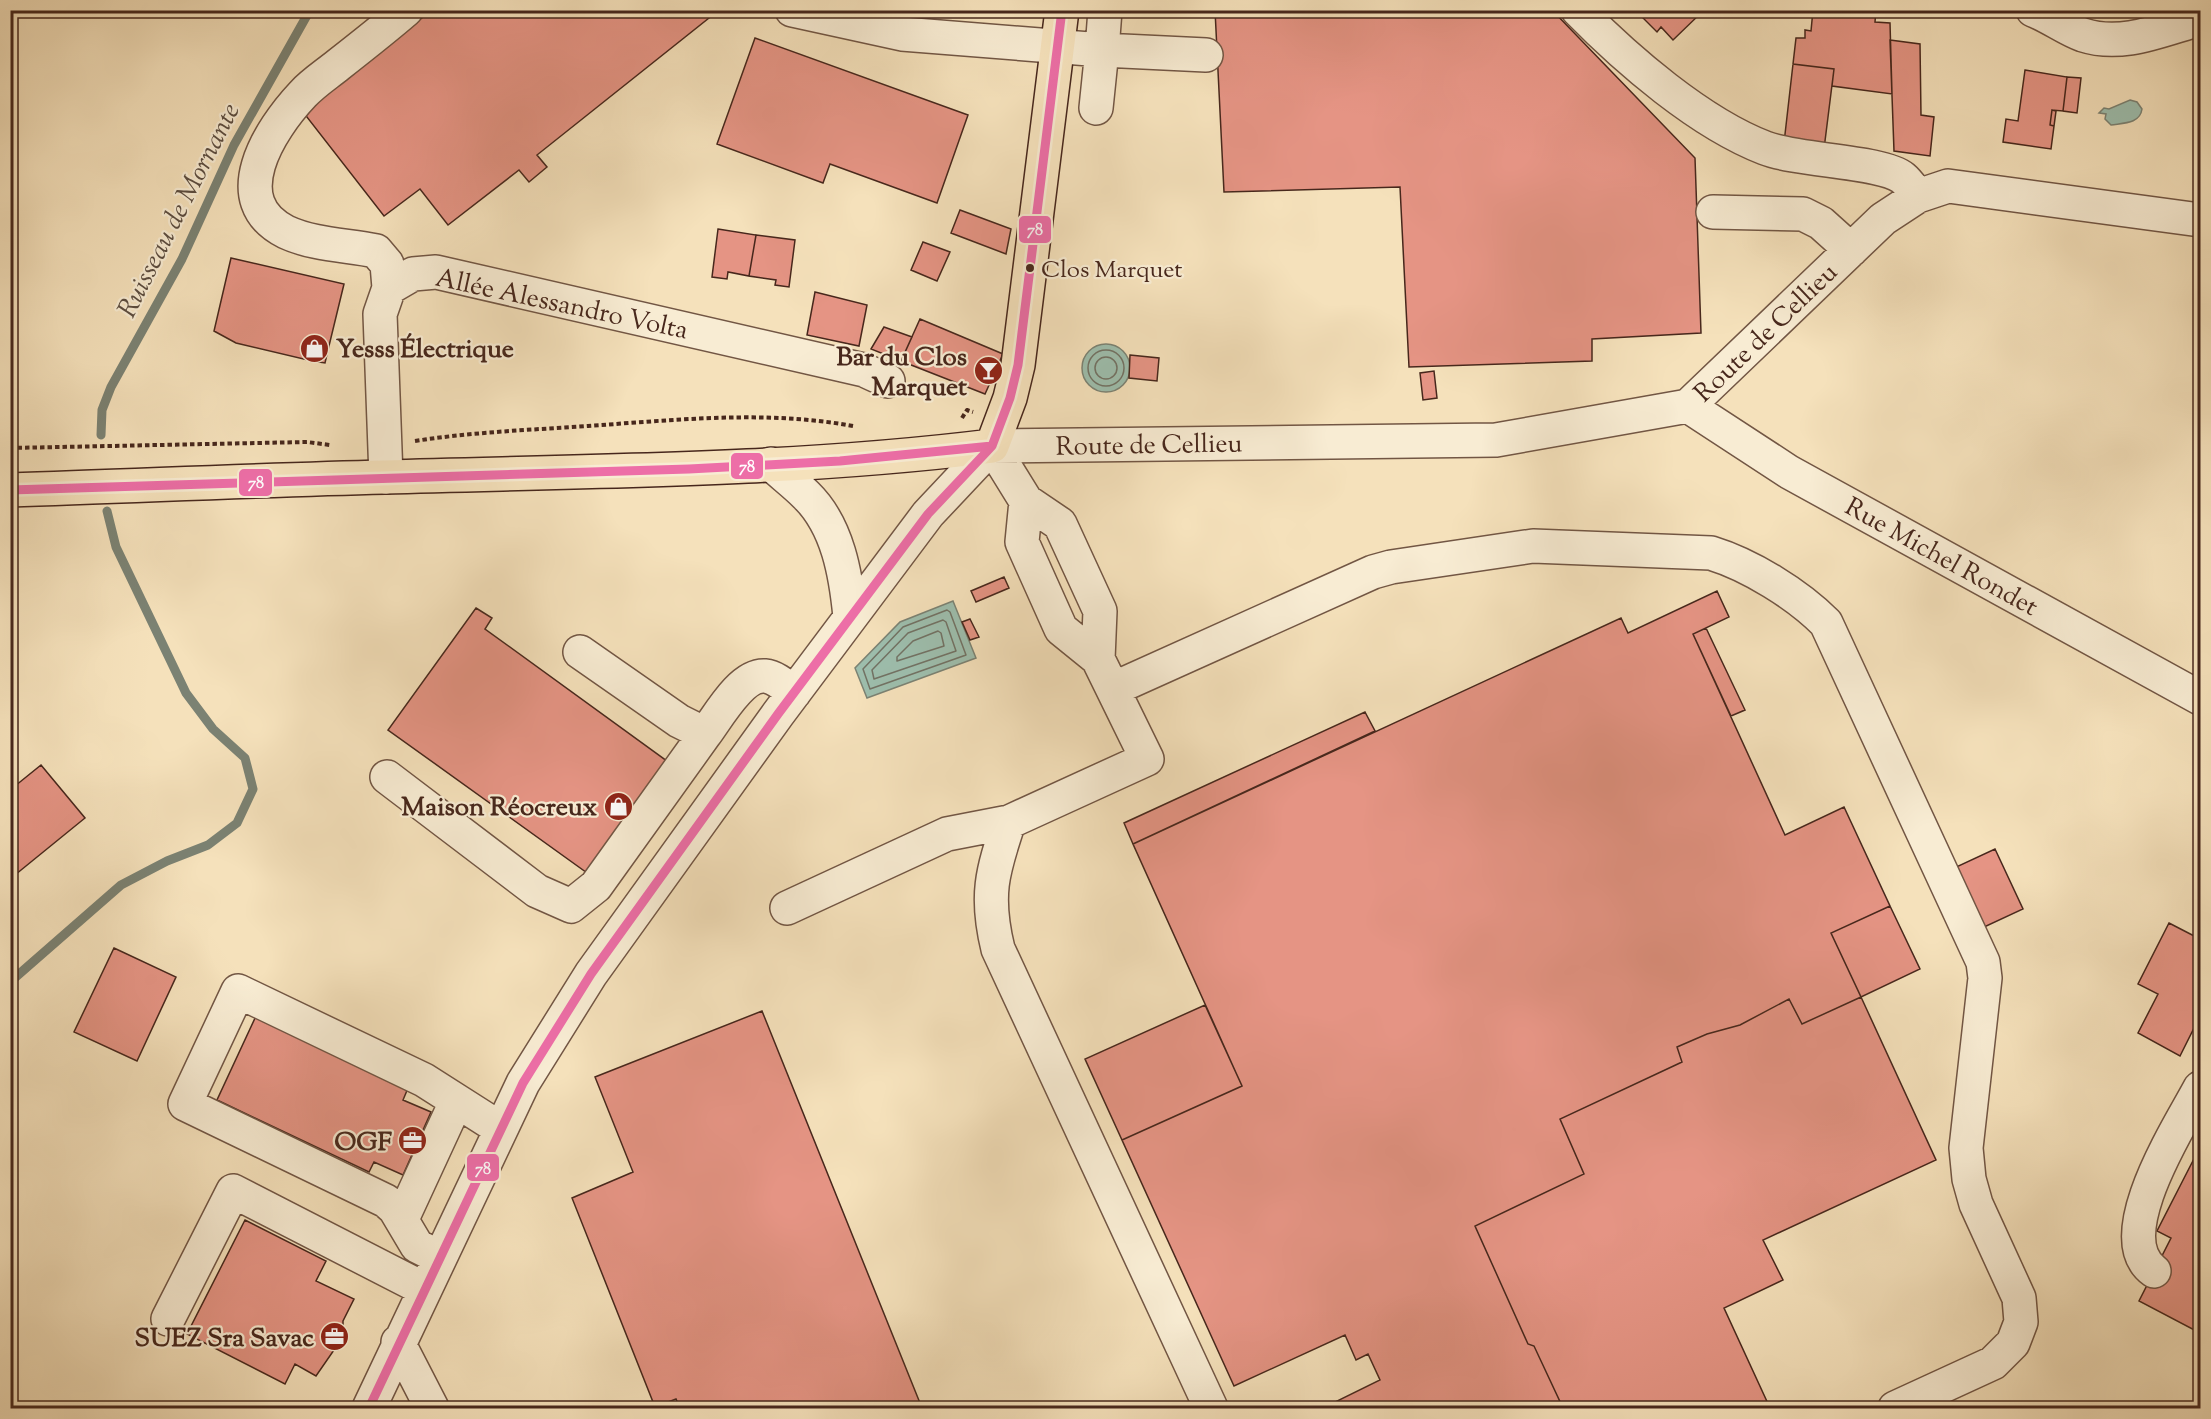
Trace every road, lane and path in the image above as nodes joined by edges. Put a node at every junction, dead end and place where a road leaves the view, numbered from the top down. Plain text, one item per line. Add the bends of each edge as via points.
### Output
1 (406, 10) edge
2 (792, 10) edge
3 (1062, 10) edge
4 (1105, 10) edge
5 (1578, 10) edge
6 (2033, 10) edge
7 (2200, 19) edge
8 (1059, 45) junction
9 (1102, 50) junction
10 (1206, 55) dead end
11 (1096, 108) dead end
12 (1918, 195) junction
13 (1713, 212) dead end
14 (2200, 220) edge
15 (1851, 250) junction
16 (389, 288) junction
17 (888, 381) dead end
18 (1688, 406) junction
19 (856, 427) dead end
20 (333, 445) dead end
21 (992, 446) junction
22 (10, 448) edge
23 (385, 461) junction
24 (771, 464) junction
25 (10, 490) edge
26 (850, 617) junction
27 (580, 652) dead end
28 (1113, 689) junction
29 (794, 693) junction
30 (2200, 698) edge
31 (705, 734) junction
32 (387, 777) dead end
33 (1010, 822) junction
34 (787, 908) dead end
35 (2200, 1088) edge
36 (456, 1102) junction
37 (501, 1129) junction
38 (402, 1219) junction
39 (439, 1257) junction
40 (2154, 1271) dead end
41 (423, 1289) junction
42 (168, 1318) dead end
43 (398, 1342) junction
44 (369, 1408) edge
45 (432, 1408) edge
46 (1211, 1408) edge
47 (1896, 1408) edge

1 - 16 street via 304,93 262,154 253,184 260,210 285,231 315,242 376,251 387,264
2 - 8 street via 902,34
3 - 8 main road
4 - 9 street
5 - 12 street via 1613,47 1655,80 1738,135 1766,149 1798,157 1886,170 1903,178
6 - 7 street via 2082,34 2106,40 2126,40
8 - 9 street
8 - 21 main road via 1018,364
9 - 10 street
9 - 11 street
12 - 14 street, Route de Cellieu via 1947,186
12 - 15 street, Route de Cellieu via 1883,219
13 - 15 street via 1803,214 1821,223
15 - 18 street, Route de Cellieu
16 - 17 street, Allée Alessandro Volta via 413,274 436,272 864,370
16 - 23 street via 380,314
18 - 21 street, Route de Cellieu via 1496,440
18 - 30 street, Rue Michel Rondet via 1790,472
19 - 23 path via 771,419 656,421 477,432
20 - 22 path via 307,442
21 - 24 main road, Route de Cellieu via 892,458
21 - 26 street via 928,514
21 - 28 street via 1026,501 1022,542 1062,629 1098,659
23 - 24 main road, Route de Cellieu via 595,474
23 - 25 main road, Route de Cellieu
24 - 26 street via 808,497 831,531 846,580
26 - 29 street
27 - 31 street via 679,721
28 - 33 street via 1147,759
28 - 47 street via 1373,572 1533,546 1712,553 1735,560 1812,608 1831,633 1983,962 1985,978 1966,1148 1969,1179 1976,1204 2019,1298 2021,1322 2013,1343 1993,1363
29 - 31 street via 776,679 756,677 737,690
29 - 37 street via 591,974 523,1083
31 - 32 street via 596,886 571,906 537,891
33 - 34 street via 947,834
33 - 46 street via 990,890 998,949
35 - 40 street via 2144,1197 2140,1249 2146,1265
36 - 37 street
36 - 38 street
36 - 38 street via 424,1080 238,991 185,1104 386,1201
37 - 39 street
38 - 39 street via 417,1246
39 - 41 street
41 - 42 street via 233,1191
41 - 43 street
43 - 44 street
43 - 45 street

